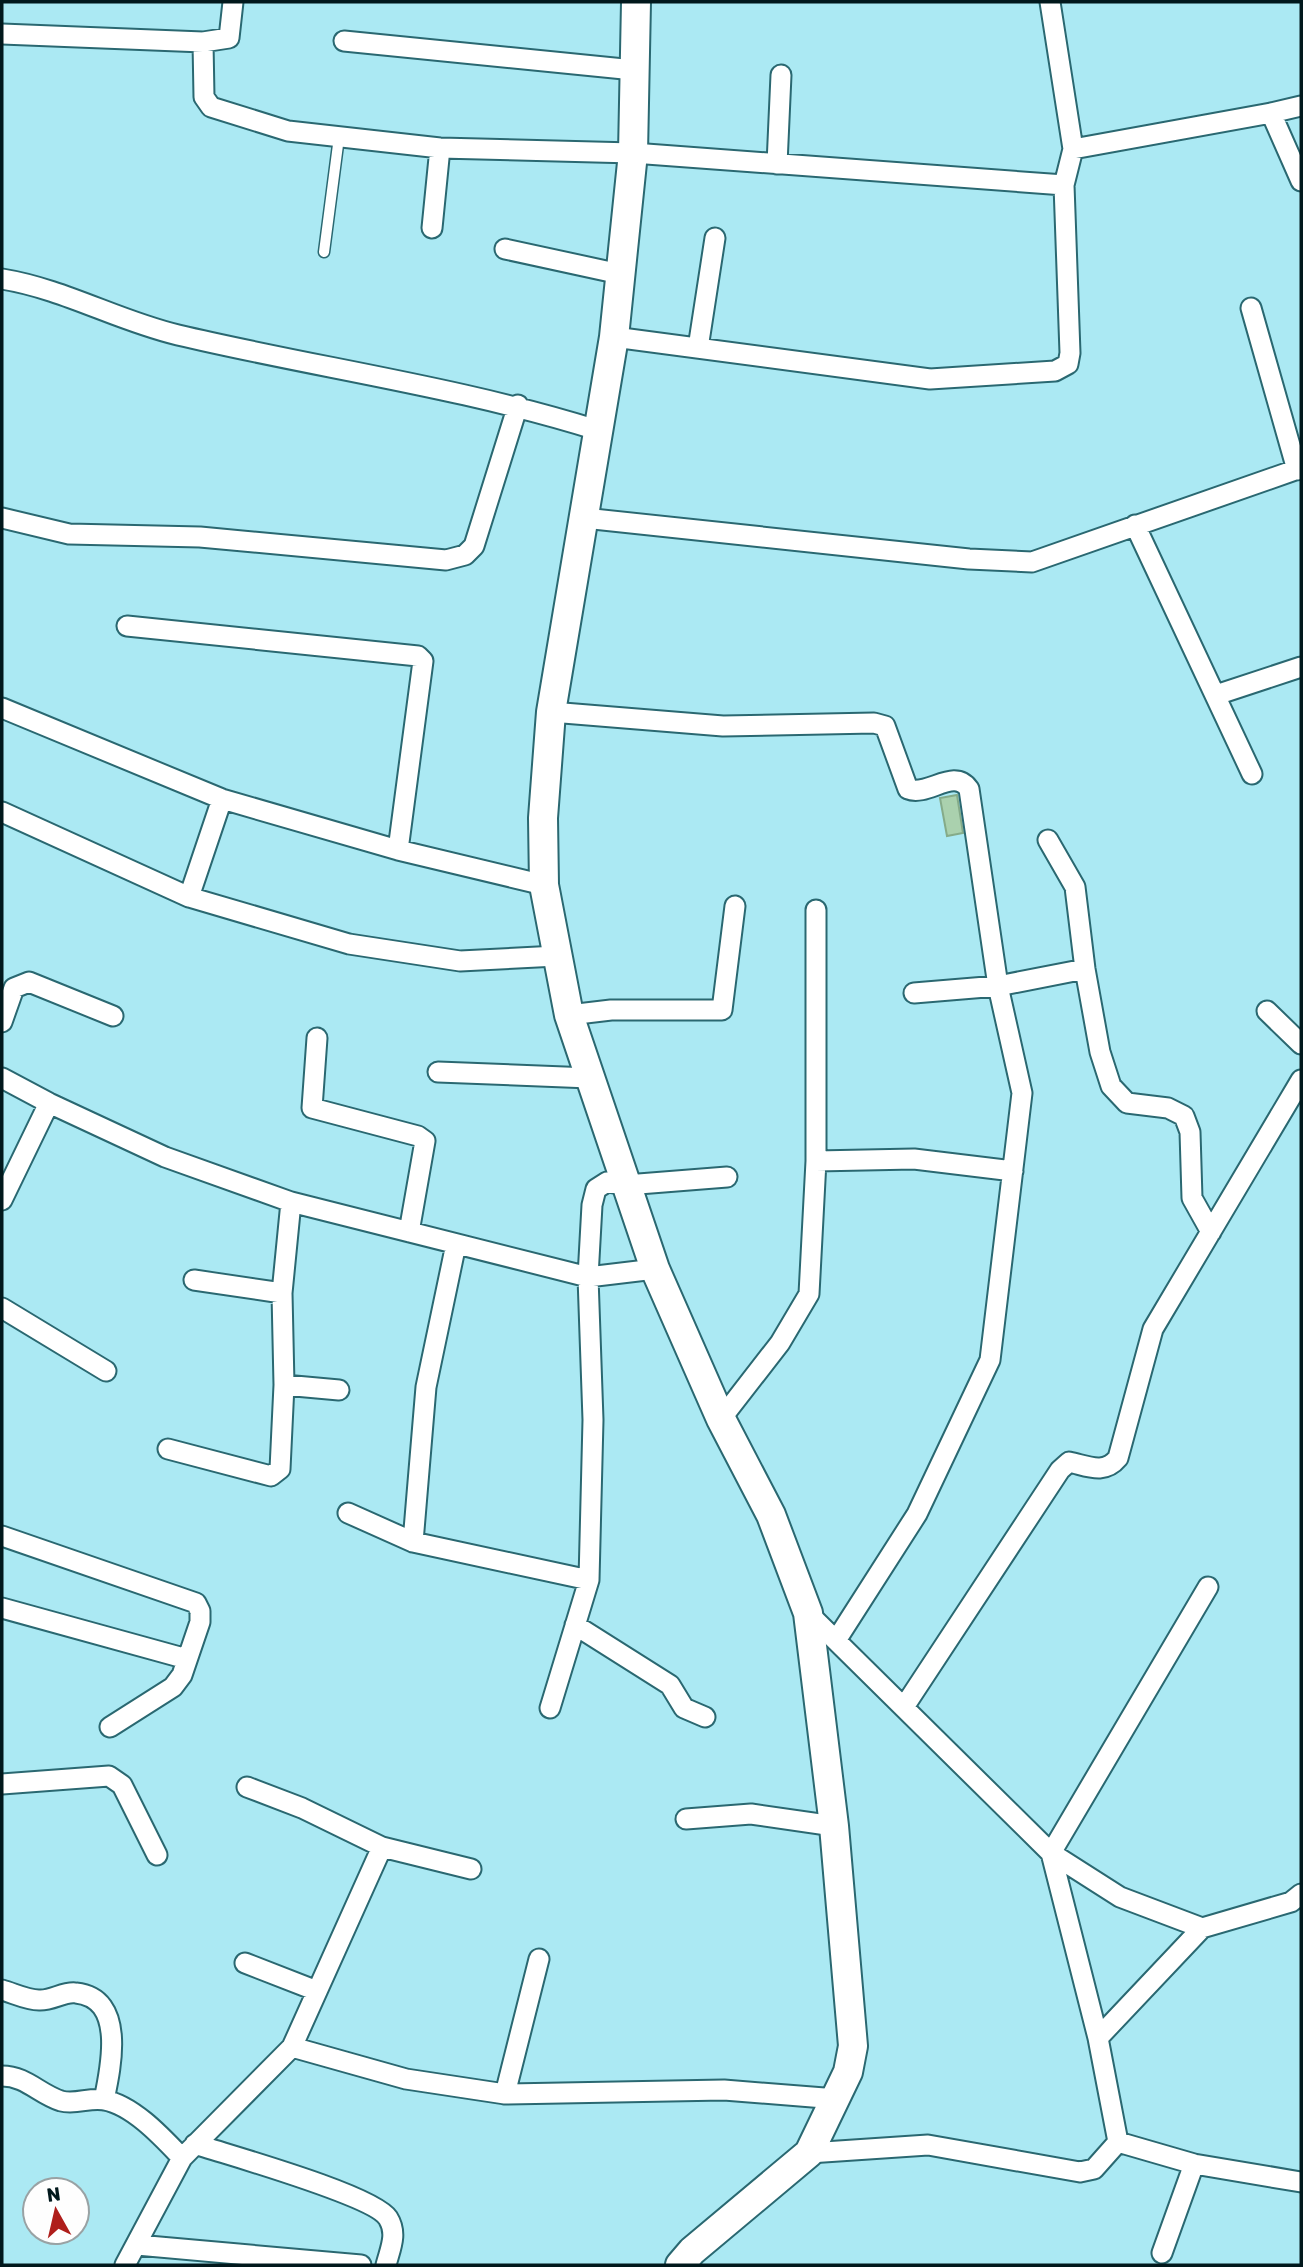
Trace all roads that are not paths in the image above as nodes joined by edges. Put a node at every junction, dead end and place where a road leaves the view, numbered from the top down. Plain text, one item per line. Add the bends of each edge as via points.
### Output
1 (233, 2) edge
2 (636, 2) edge
3 (1050, 2) edge
4 (2, 34) edge
5 (344, 41) dead end
6 (203, 42) junction
7 (634, 70) junction
8 (781, 75) dead end
9 (1301, 106) edge
10 (1271, 113) junction
11 (339, 138) junction
12 (440, 148) junction
13 (1073, 149) junction
14 (633, 153) junction
15 (777, 164) junction
16 (1301, 181) edge
17 (1064, 185) junction
18 (432, 228) dead end
19 (715, 239) dead end
20 (505, 249) dead end
21 (324, 252) dead end
22 (620, 274) junction
23 (2, 279) edge
24 (1251, 308) dead end
25 (614, 337) junction
26 (698, 348) junction
27 (518, 405) junction
28 (597, 430) junction
29 (1299, 469) edge
30 (2, 517) edge
31 (584, 518) junction
32 (1135, 525) junction
33 (127, 626) dead end
34 (1301, 667) edge
35 (1216, 695) junction
36 (2, 708) edge
37 (551, 712) junction
38 (1252, 774) dead end
39 (222, 799) junction
40 (2, 812) edge
41 (1048, 840) dead end
42 (398, 850) junction
43 (544, 885) junction
44 (189, 897) junction
45 (735, 906) dead end
46 (816, 910) dead end
47 (557, 956) junction
48 (1085, 969) junction
49 (999, 986) junction
50 (914, 993) dead end
51 (1267, 1011) dead end
52 (569, 1015) junction
53 (113, 1016) dead end
54 (3, 1017) edge
55 (317, 1038) dead end
56 (1301, 1044) edge
57 (438, 1072) dead end
58 (2, 1077) edge
59 (590, 1078) junction
60 (1301, 1080) edge
61 (48, 1103) junction
62 (816, 1161) junction
63 (1013, 1171) junction
64 (727, 1177) dead end
65 (626, 1185) junction
66 (2, 1200) edge
67 (291, 1202) junction
68 (409, 1232) junction
69 (1211, 1232) junction
70 (456, 1244) junction
71 (655, 1269) junction
72 (588, 1277) junction
73 (194, 1280) dead end
74 (282, 1293) junction
75 (2, 1308) edge
76 (106, 1371) dead end
77 (284, 1385) junction
78 (339, 1390) dead end
79 (721, 1419) junction
80 (168, 1449) dead end
81 (348, 1513) dead end
82 (2, 1536) edge
83 (413, 1542) junction
84 (589, 1580) junction
85 (1208, 1587) dead end
86 (2, 1608) edge
87 (808, 1613) junction
88 (575, 1625) junction
89 (837, 1639) junction
90 (187, 1659) junction
91 (904, 1707) junction
92 (550, 1708) dead end
93 (705, 1717) dead end
94 (110, 1727) dead end
95 (2, 1784) edge
96 (247, 1787) dead end
97 (686, 1819) dead end
98 (834, 1826) junction
99 (382, 1847) junction
100 (1051, 1853) junction
101 (157, 1855) dead end
102 (471, 1869) dead end
103 (1298, 1901) edge
104 (1202, 1928) junction
105 (540, 1959) dead end
106 (245, 1963) dead end
107 (2, 1990) edge
108 (317, 1992) junction
109 (1098, 2038) junction
110 (292, 2047) junction
111 (2, 2076) edge
112 (505, 2094) junction
113 (837, 2099) junction
114 (104, 2100) junction
115 (1118, 2142) junction
116 (188, 2151) junction
117 (809, 2153) junction
118 (1194, 2164) junction
119 (1301, 2182) edge
120 (136, 2245) junction
121 (1162, 2253) dead end
122 (125, 2265) edge
123 (361, 2265) edge
124 (386, 2265) edge
125 (680, 2265) edge

1 - 6 street via 229,38
2 - 7 main road
3 - 13 street
4 - 6 street
5 - 7 street
6 - 11 street via 204,97 211,107 288,131
7 - 14 main road
8 - 15 street
9 - 10 street
10 - 13 street
10 - 16 street
11 - 12 street
11 - 21 lane
12 - 14 street
12 - 18 street
13 - 17 street
14 - 15 street
14 - 22 main road
15 - 17 street
17 - 26 street via 1070,353 1068,364 1055,371 930,379
19 - 26 street
20 - 22 street
22 - 25 main road
23 - 27 street via 36,284 175,334
24 - 29 street
25 - 26 street
25 - 28 main road
27 - 28 street
27 - 30 street via 474,546 465,555 446,560 200,537 69,534
28 - 31 main road
29 - 32 street
31 - 32 street via 1032,562
31 - 37 main road
32 - 35 street
33 - 42 street via 418,656 423,661
34 - 35 street
35 - 38 street
36 - 39 street
37 - 43 main road via 542,818
37 - 49 street via 723,726 885,726 908,789 915,792 957,779 969,789
39 - 42 street
39 - 44 street
40 - 44 street
41 - 48 street via 1076,887
42 - 43 street
43 - 47 main road
44 - 47 street via 349,944 460,961
45 - 52 street via 722,1010 611,1010
46 - 62 street
47 - 52 main road
48 - 49 street
48 - 69 street via 1111,1086 1126,1103 1168,1108 1184,1116 1190,1132 1192,1198
49 - 50 street
49 - 63 street via 1022,1093
51 - 56 street
52 - 59 main road
53 - 54 street via 29,982 15,988
55 - 68 street via 312,1108 425,1140
57 - 59 street
58 - 61 street
59 - 65 main road
60 - 69 street
61 - 66 street
61 - 67 street via 165,1157
62 - 63 street via 914,1159
62 - 79 street via 808,1294 780,1343
63 - 89 street via 990,1360 917,1514
64 - 65 street
65 - 71 main road
65 - 72 street via 607,1182 596,1189
67 - 68 street
67 - 74 street
68 - 70 street
69 - 91 street via 1153,1329 1118,1458 1102,1469 1069,1462 1060,1470
70 - 72 street
70 - 83 street via 426,1387
71 - 72 street
71 - 79 main road
72 - 84 street via 593,1420
73 - 74 street
74 - 77 street
75 - 76 street
77 - 78 street
77 - 80 street via 280,1469 276,1474
79 - 87 main road via 771,1515
81 - 83 street
82 - 90 street via 196,1603 200,1622
83 - 84 street
84 - 88 street
85 - 100 street
86 - 90 street
87 - 89 street
87 - 98 main road
88 - 92 street
88 - 93 street via 670,1685 684,1708
89 - 91 street
90 - 94 street via 173,1687
91 - 100 street
95 - 101 street via 109,1776 122,1785
96 - 99 street
97 - 98 street via 751,1814
98 - 113 main road via 853,2046
99 - 102 street
99 - 108 street
100 - 104 street via 1120,1897
100 - 109 street
103 - 104 street
104 - 109 street
105 - 112 street
106 - 108 street
107 - 114 street via 39,2000 72,1992 95,1999 105,2010 113,2052
108 - 110 street
109 - 115 street
110 - 112 street via 406,2079
110 - 116 street
111 - 114 street via 17,2076 60,2101
112 - 113 street via 724,2090
113 - 117 main road
114 - 116 street via 152,2125
115 - 117 street via 1094,2169 1080,2172 928,2145
115 - 118 street
116 - 120 street
116 - 124 street via 350,2196 387,2216 394,2234
117 - 125 main road
118 - 119 street
118 - 121 street
120 - 122 street
120 - 123 street

